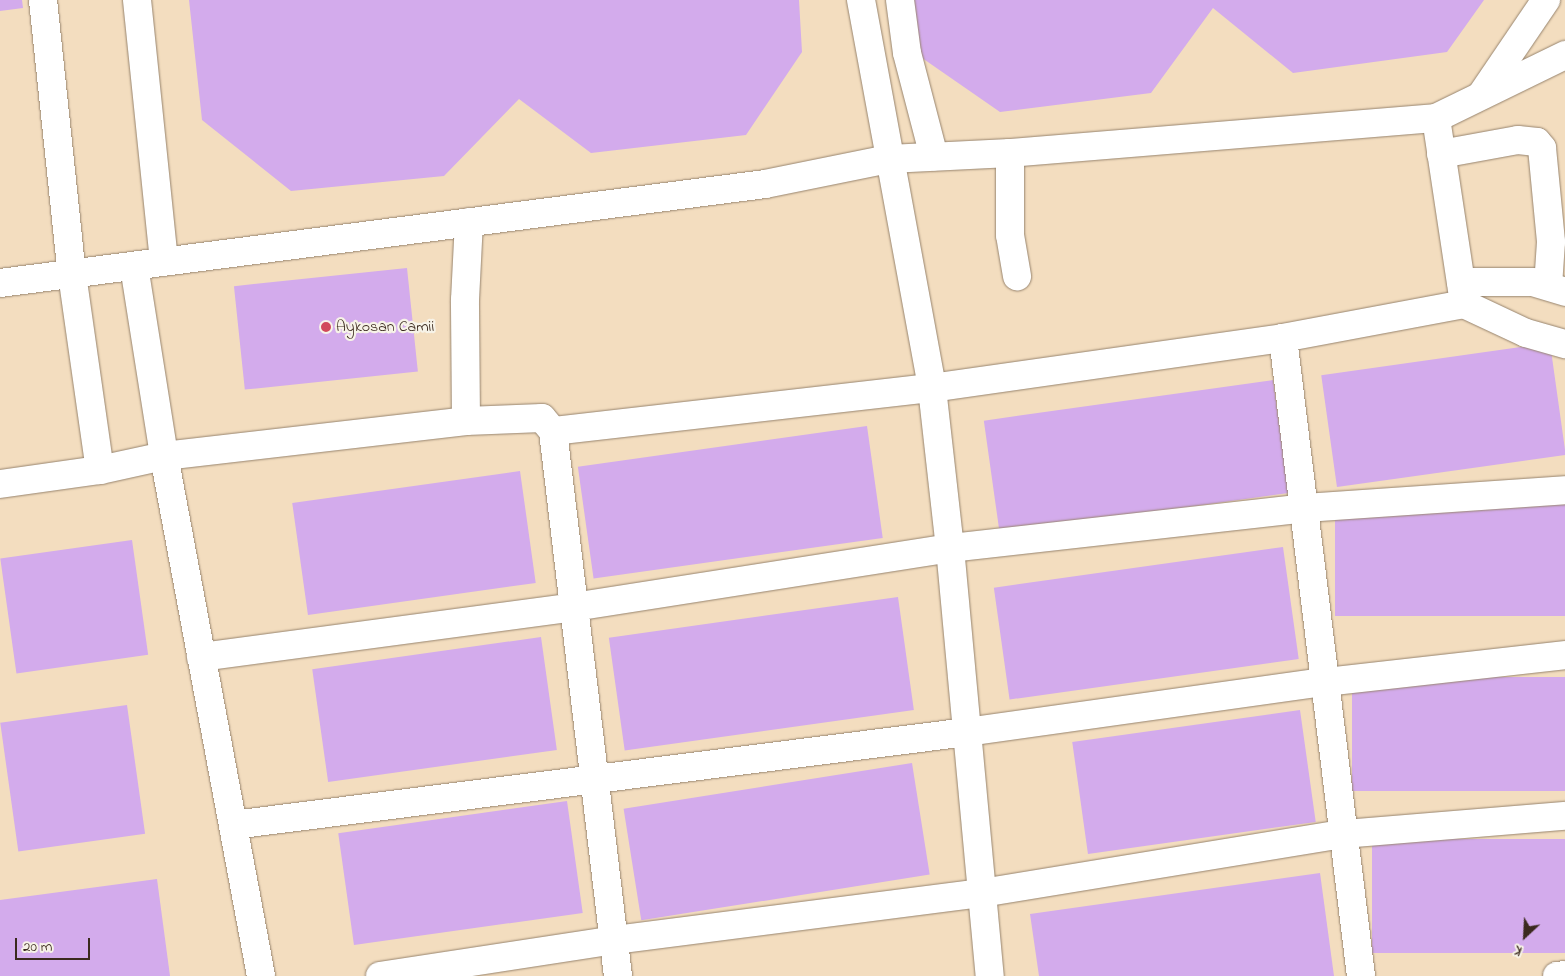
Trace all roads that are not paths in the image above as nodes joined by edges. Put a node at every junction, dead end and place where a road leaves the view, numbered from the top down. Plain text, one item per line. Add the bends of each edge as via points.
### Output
1 (43, 0) edge
2 (137, 0) edge
3 (861, 0) edge
4 (900, 0) edge
5 (1546, 0) edge
6 (1565, 55) edge
7 (1480, 98) junction
8 (1436, 118) junction
9 (1010, 153) junction
10 (1442, 154) junction
11 (934, 157) junction
12 (889, 159) junction
13 (469, 222) junction
14 (164, 262) junction
15 (134, 266) junction
16 (72, 274) junction
17 (1017, 276) dead end
18 (0, 283) edge
19 (1557, 289) edge
20 (1463, 293) junction
21 (1284, 338) junction
22 (1565, 344) edge
23 (932, 388) junction
24 (466, 421) junction
25 (553, 432) junction
26 (164, 456) junction
27 (100, 470) junction
28 (0, 484) edge
29 (1565, 490) edge
30 (1304, 508) junction
31 (950, 548) junction
32 (574, 607) junction
33 (1565, 655) edge
34 (201, 657) junction
35 (1325, 682) junction
36 (967, 732) junction
37 (594, 779) junction
38 (1565, 816) edge
39 (233, 826) junction
40 (1344, 834) junction
41 (982, 894) junction
42 (614, 940) junction
43 (1565, 975) edge
44 (261, 976) edge
45 (380, 976) edge
46 (618, 976) edge
47 (990, 976) edge
48 (1361, 976) edge
49 (1557, 976) edge

1 - 16 street
2 - 14 street
3 - 12 street
4 - 11 street via 907,53
5 - 7 street
6 - 7 street
7 - 8 street
8 - 9 street
8 - 10 street
9 - 11 street
9 - 17 street via 1010,235
10 - 19 street via 1518,140 1537,142 1542,148
10 - 20 street
11 - 12 street
12 - 13 street via 764,184
12 - 23 street
13 - 14 street
13 - 24 street via 465,300
14 - 15 street
15 - 16 street
15 - 26 street
16 - 18 street
16 - 27 street
19 - 20 street via 1533,282
20 - 21 street
20 - 22 street via 1526,333
21 - 23 street
21 - 30 street
23 - 25 street
23 - 31 street
24 - 25 street via 542,418
24 - 26 street
25 - 32 street
26 - 27 street
26 - 34 street
27 - 28 street
29 - 30 street
30 - 31 street
30 - 35 street
31 - 32 street
31 - 36 street
32 - 34 street
32 - 37 street
33 - 35 street
34 - 39 street
35 - 36 street
35 - 40 street
36 - 37 street
36 - 41 street
37 - 39 street
37 - 42 street
38 - 40 street
39 - 44 street
40 - 41 street
40 - 48 street
41 - 42 street
41 - 47 street
42 - 45 street
42 - 46 street
43 - 49 street

